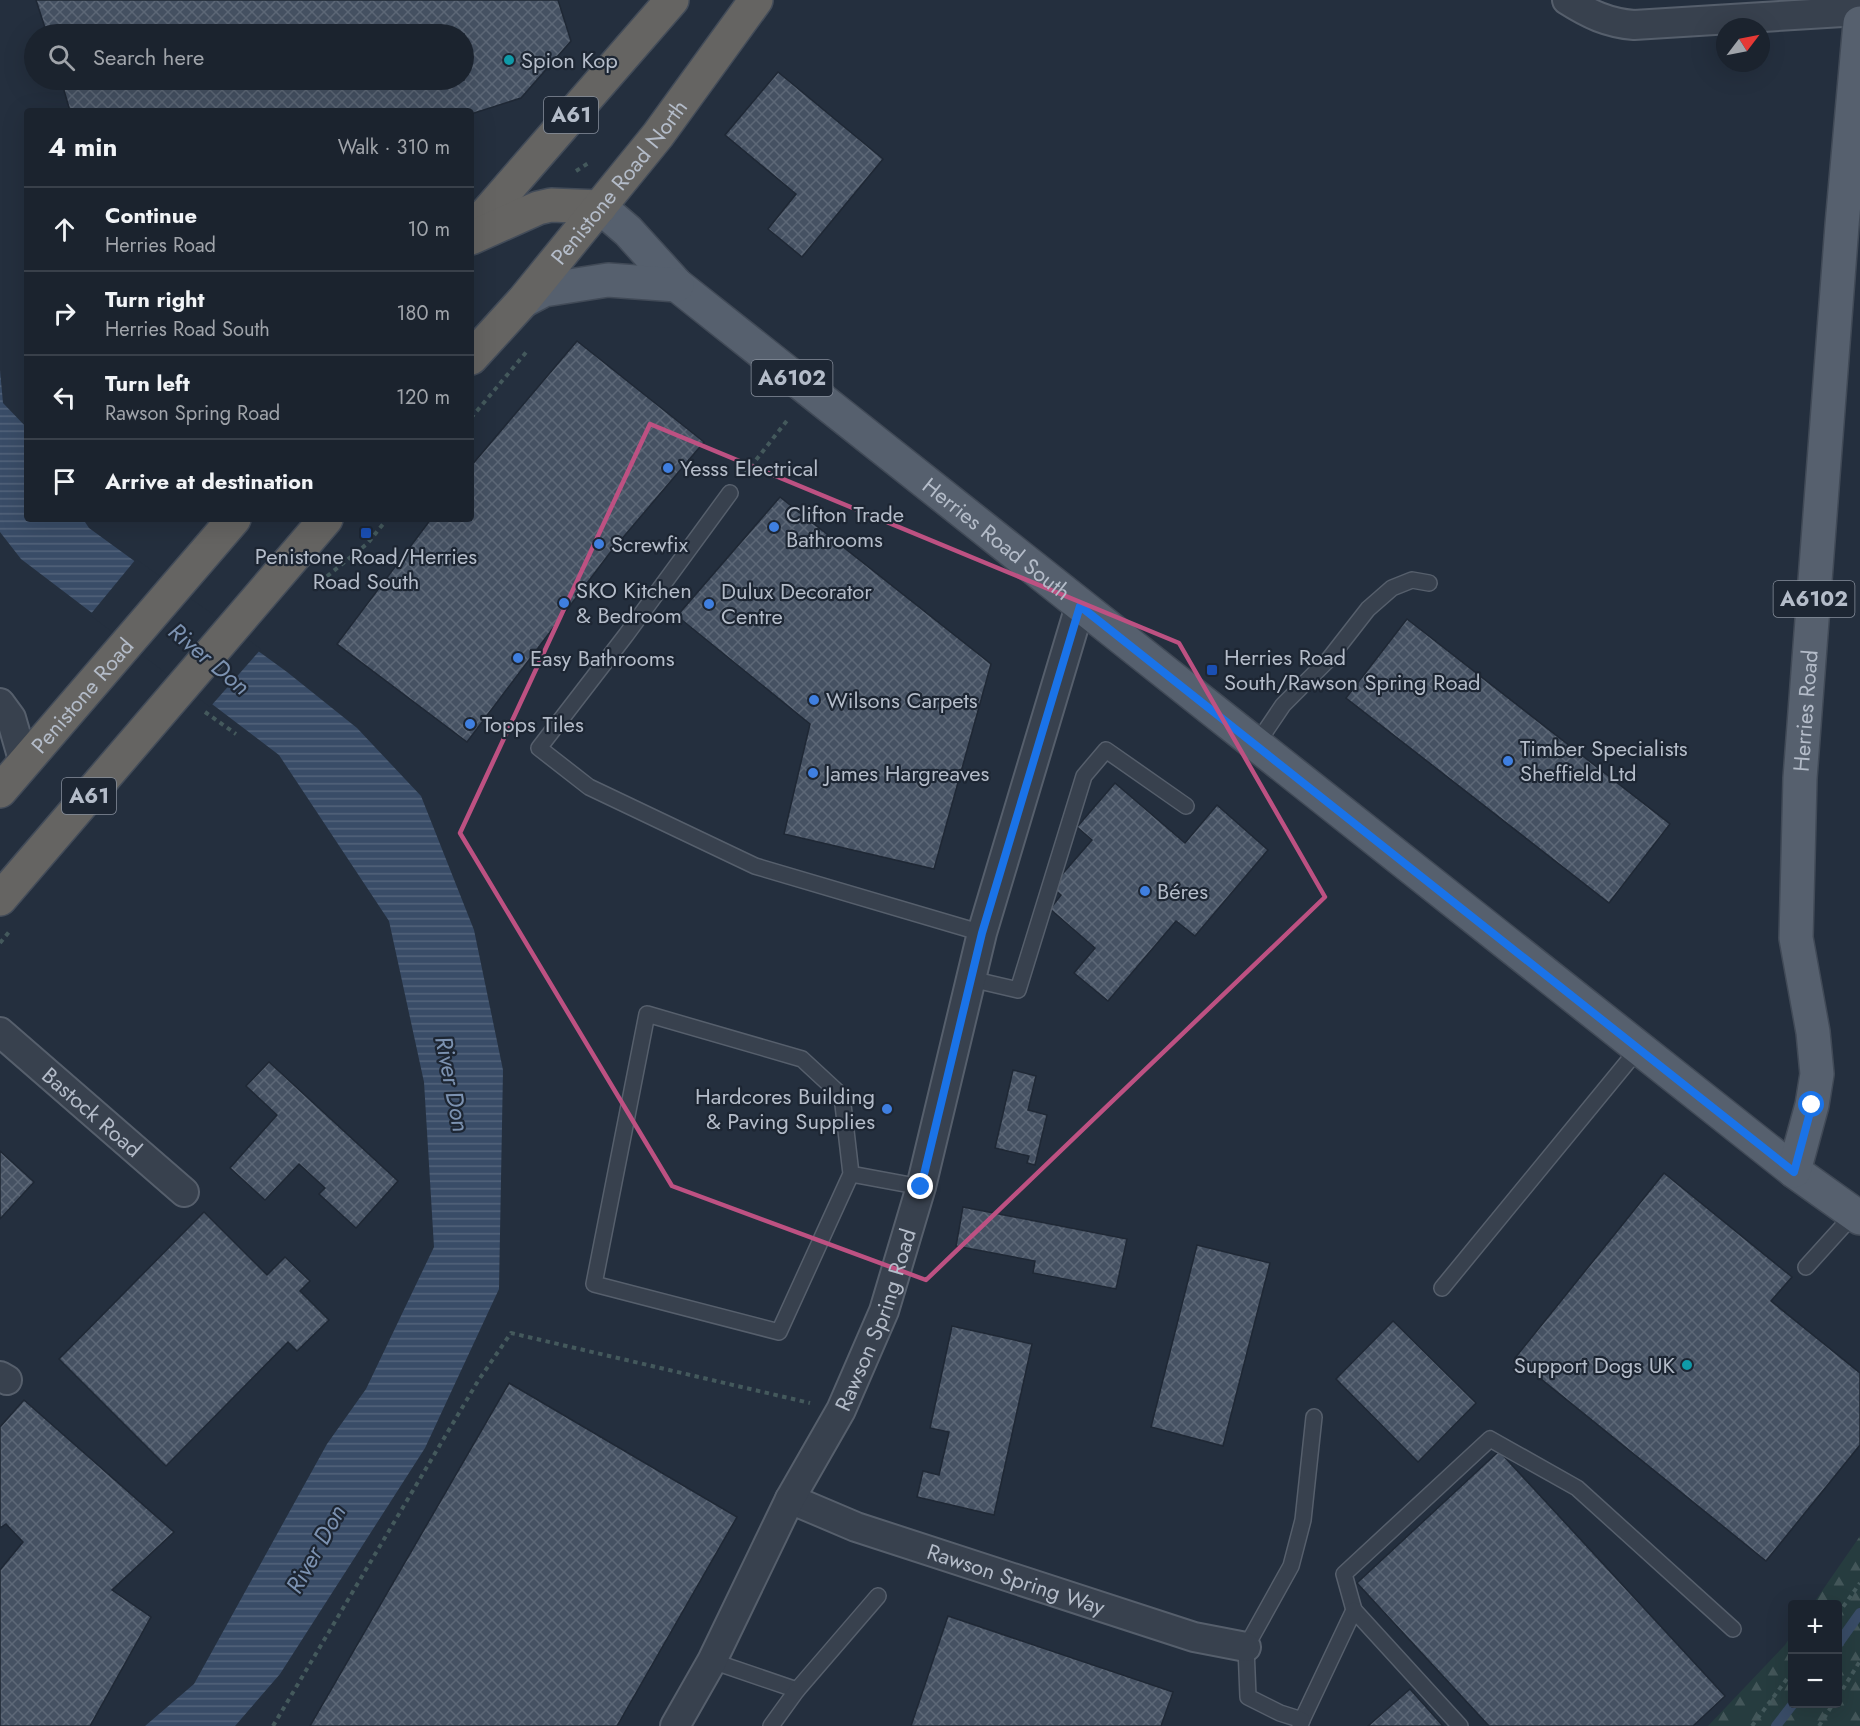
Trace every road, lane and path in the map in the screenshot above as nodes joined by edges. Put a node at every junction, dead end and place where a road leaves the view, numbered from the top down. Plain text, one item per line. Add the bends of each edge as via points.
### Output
1 (672, 0) edge
2 (756, 0) edge
3 (1567, 0) edge
4 (1860, 11) edge
5 (1860, 23) edge
6 (537, 155) junction
7 (636, 161) junction
8 (600, 207) junction
9 (1851, 224) edge
10 (474, 228) edge
11 (474, 236) edge
12 (676, 285) junction
13 (523, 301) junction
14 (534, 343) dead end
15 (474, 355) edge
16 (810, 392) junction
17 (474, 414) edge
18 (730, 492) joint
19 (323, 522) edge
20 (230, 523) edge
21 (1429, 583) dead end
22 (1080, 606) junction
23 (187, 700) junction
24 (0, 703) edge
25 (236, 734) dead end
26 (1256, 745) junction
27 (24, 763) junction
28 (0, 791) edge
29 (1186, 806) dead end
30 (0, 899) edge
31 (982, 933) junction
32 (971, 979) junction
33 (0, 1032) edge
34 (1639, 1048) junction
35 (1794, 1172) junction
36 (851, 1174) junction
37 (921, 1187) junction
38 (184, 1192) dead end
39 (1857, 1216) edge
40 (1806, 1267) dead end
41 (1442, 1288) dead end
42 (841, 1410) junction
43 (1314, 1417) dead end
44 (790, 1499) junction
45 (1860, 1583) edge
46 (878, 1596) dead end
47 (1842, 1608) edge
48 (1354, 1610) junction
49 (1733, 1629) dead end
50 (1246, 1647) junction
51 (712, 1661) junction
52 (1860, 1661) edge
53 (1788, 1677) edge
54 (797, 1690) junction
55 (1842, 1690) edge
56 (1830, 1708) edge
57 (1301, 1723) edge
58 (273, 1726) edge
59 (675, 1726) edge
60 (771, 1726) edge
61 (1461, 1726) edge
62 (1752, 1726) edge
63 (1819, 1726) edge

1 - 6 highway, A61
2 - 7 highway, Penistone Road North
3 - 4 street via 1589,14 1634,25
5 - 9 main road, Herries Road / A6102
6 - 7 path via 567,177 617,144
6 - 10 highway, A61
7 - 8 highway, Penistone Road North
8 - 11 highway via 551,205
8 - 12 main road, Herries Road South / A6102 via 628,231
8 - 13 highway, Penistone Road North
9 - 35 main road, Herries Road / A6102 via 1800,801 1796,938 1817,1074
12 - 13 main road via 608,280 544,290
12 - 16 main road, Herries Road South / A6102
13 - 15 highway, Penistone Road North
14 - 17 path
16 - 18 path
16 - 22 main road, Herries Road South / A6102
18 - 31 lane via 539,748 589,787 755,866
19 - 23 highway, A61 via 271,583
20 - 27 highway, Penistone Road
21 - 26 lane via 1412,580 1392,588 1368,609 1329,659 1282,705
22 - 26 main road, Herries Road South / A6102
22 - 31 street, Rawson Spring Road
23 - 25 path
23 - 30 highway, A61
24 - 27 street via 11,718
26 - 34 main road, Herries Road South / A6102
27 - 28 highway, Penistone Road
29 - 32 lane via 1106,750 1084,776 1018,990
31 - 32 street, Rawson Spring Road
32 - 37 street, Rawson Spring Road
33 - 38 street, Bastock Road
34 - 35 main road, Herries Road South / A6102
34 - 41 lane
35 - 39 main road, A6102
36 - 36 lane via 842,1095 802,1059 647,1014 594,1284 779,1332
36 - 37 lane
37 - 42 street, Rawson Spring Road via 884,1311
39 - 40 lane
42 - 44 street, Rawson Spring Road
42 - 58 path via 511,1333 478,1381
43 - 50 lane via 1303,1520 1291,1566
44 - 50 street, Rawson Spring Way via 856,1527 1183,1634
44 - 51 street, Rawson Spring Road
45 - 47 path
46 - 54 lane
48 - 49 lane via 1344,1574 1490,1439 1577,1488
48 - 57 lane
48 - 61 lane
50 - 57 lane via 1248,1697
51 - 54 lane
51 - 59 street, Rawson Spring Road
52 - 55 path
53 - 62 path
54 - 60 lane
56 - 63 path

